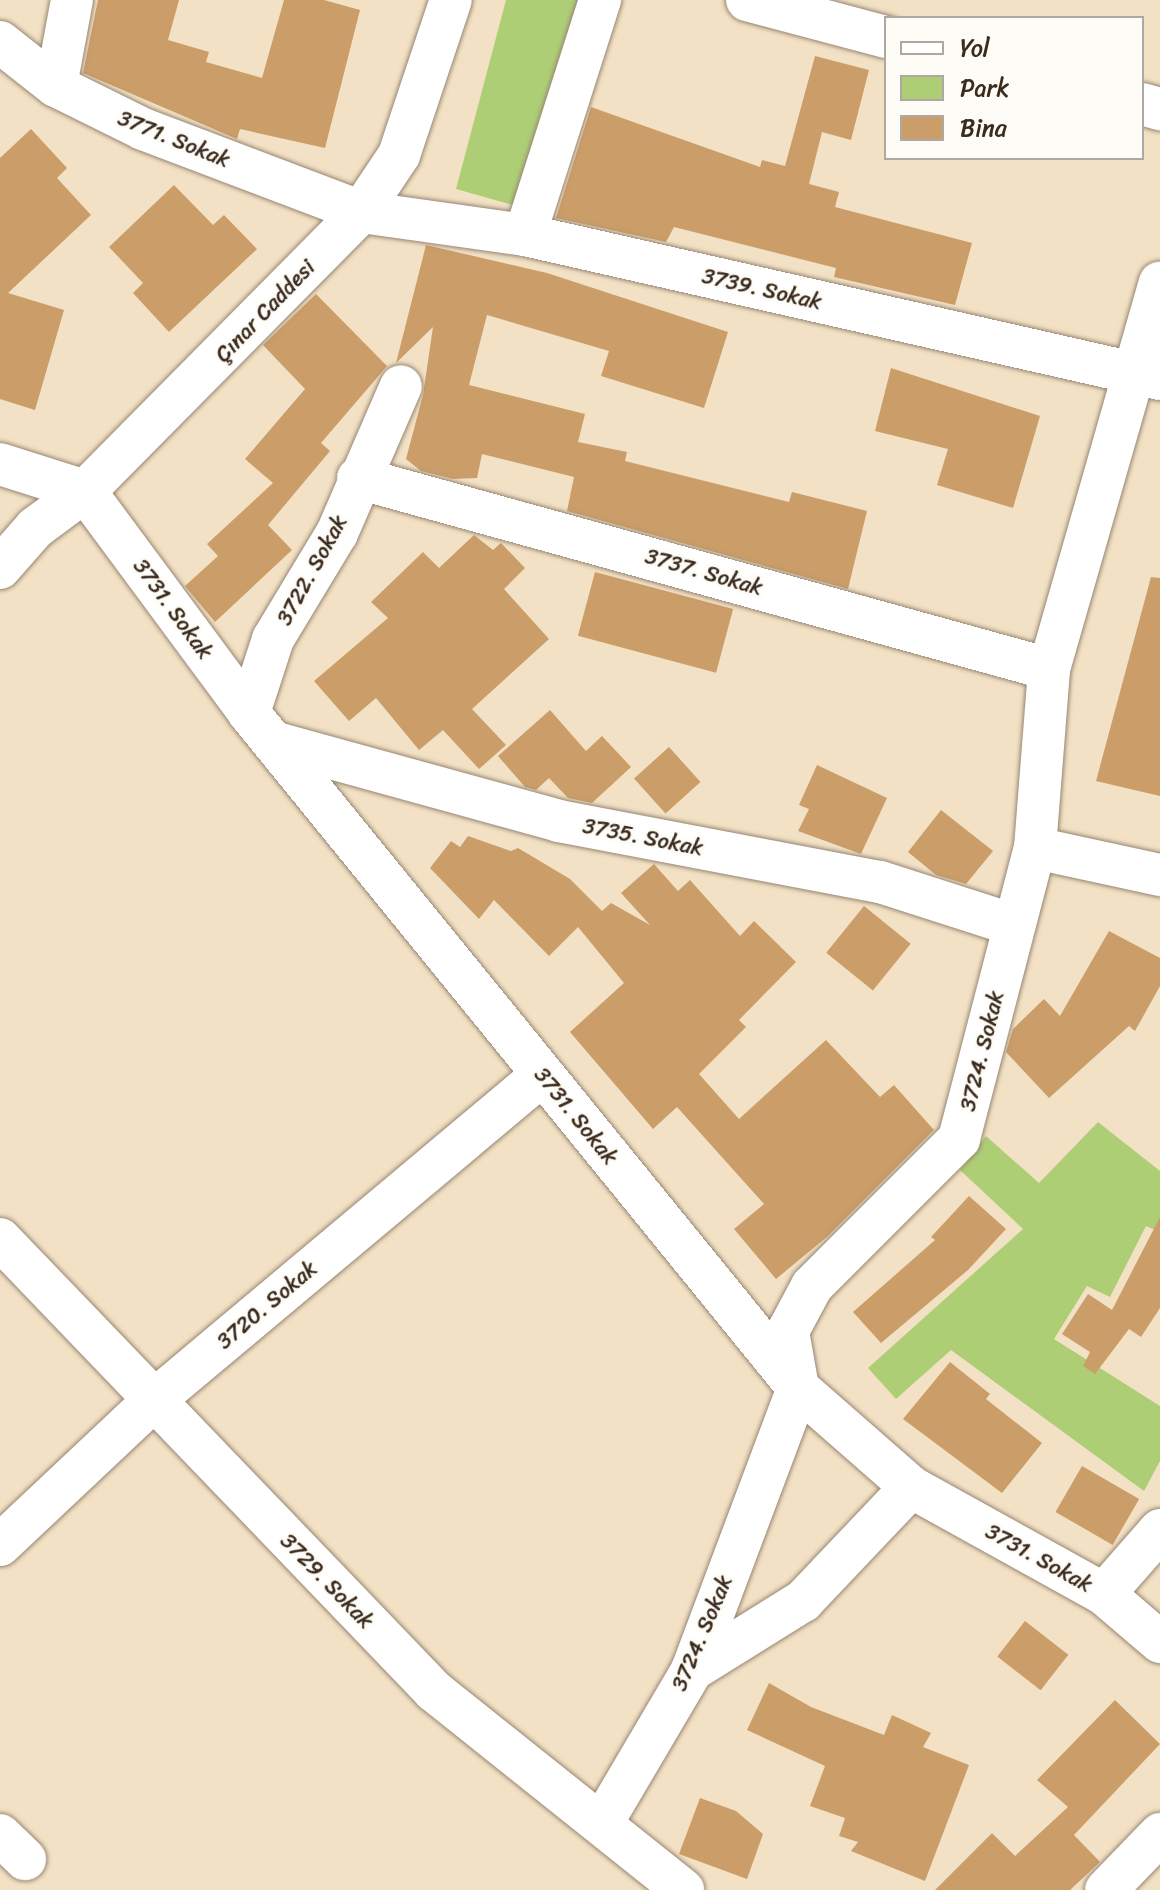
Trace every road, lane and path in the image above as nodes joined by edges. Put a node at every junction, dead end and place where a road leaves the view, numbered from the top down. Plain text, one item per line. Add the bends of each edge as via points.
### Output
1 (72, 0) edge
2 (451, 0) edge
3 (600, 0) edge
4 (747, 0) edge
5 (884, 36) edge
6 (0, 42) edge
7 (56, 86) junction
8 (361, 212) junction
9 (525, 235) junction
10 (1160, 283) edge
11 (1148, 377) edge
12 (401, 386) dead end
13 (0, 464) edge
14 (358, 478) junction
15 (85, 491) junction
16 (0, 568) edge
17 (1049, 669) junction
18 (261, 727) junction
19 (1035, 848) junction
20 (1160, 875) edge
21 (1014, 925) junction
22 (542, 1075) junction
23 (0, 1239) edge
24 (798, 1388) junction
25 (152, 1402) junction
26 (911, 1487) junction
27 (1160, 1530) edge
28 (0, 1545) edge
29 (1104, 1594) junction
30 (1160, 1642) edge
31 (692, 1670) junction
32 (602, 1823) junction
33 (1160, 1834) edge
34 (683, 1890) edge
35 (1106, 1890) edge

1 - 7 street
2 - 8 street, Çınar Caddesi via 399,155
3 - 9 street
4 - 5 street
6 - 7 street, 3771. Sokak
7 - 8 street, 3771. Sokak via 143,129
8 - 9 street, 3739. Sokak
8 - 15 street, Çınar Caddesi
9 - 11 street, 3739. Sokak
10 - 11 street, 3724. Sokak
11 - 17 street, 3724. Sokak
12 - 14 street, 3722. Sokak
13 - 15 street
14 - 17 street, 3737. Sokak
14 - 18 street, 3722. Sokak via 337,533 273,639
15 - 16 street, Çınar Caddesi via 35,528
15 - 18 street, 3731. Sokak
17 - 19 street, 3724. Sokak
18 - 21 street, 3735. Sokak via 559,821 880,882
18 - 22 street, 3731. Sokak
19 - 20 street
19 - 21 street, 3724. Sokak
21 - 24 street, 3724. Sokak via 959,1139 812,1286 788,1331
22 - 24 street, 3731. Sokak
22 - 25 street, 3720. Sokak
23 - 25 street, 3729. Sokak
24 - 26 street, 3731. Sokak
24 - 31 street, 3724. Sokak
25 - 28 street, 3720. Sokak
25 - 32 street, 3729. Sokak via 434,1691
26 - 29 street, 3731. Sokak
26 - 31 street via 803,1601
27 - 29 street
29 - 30 street, 3731. Sokak
31 - 32 street, 3724. Sokak
32 - 34 street, 3729. Sokak
33 - 35 street

